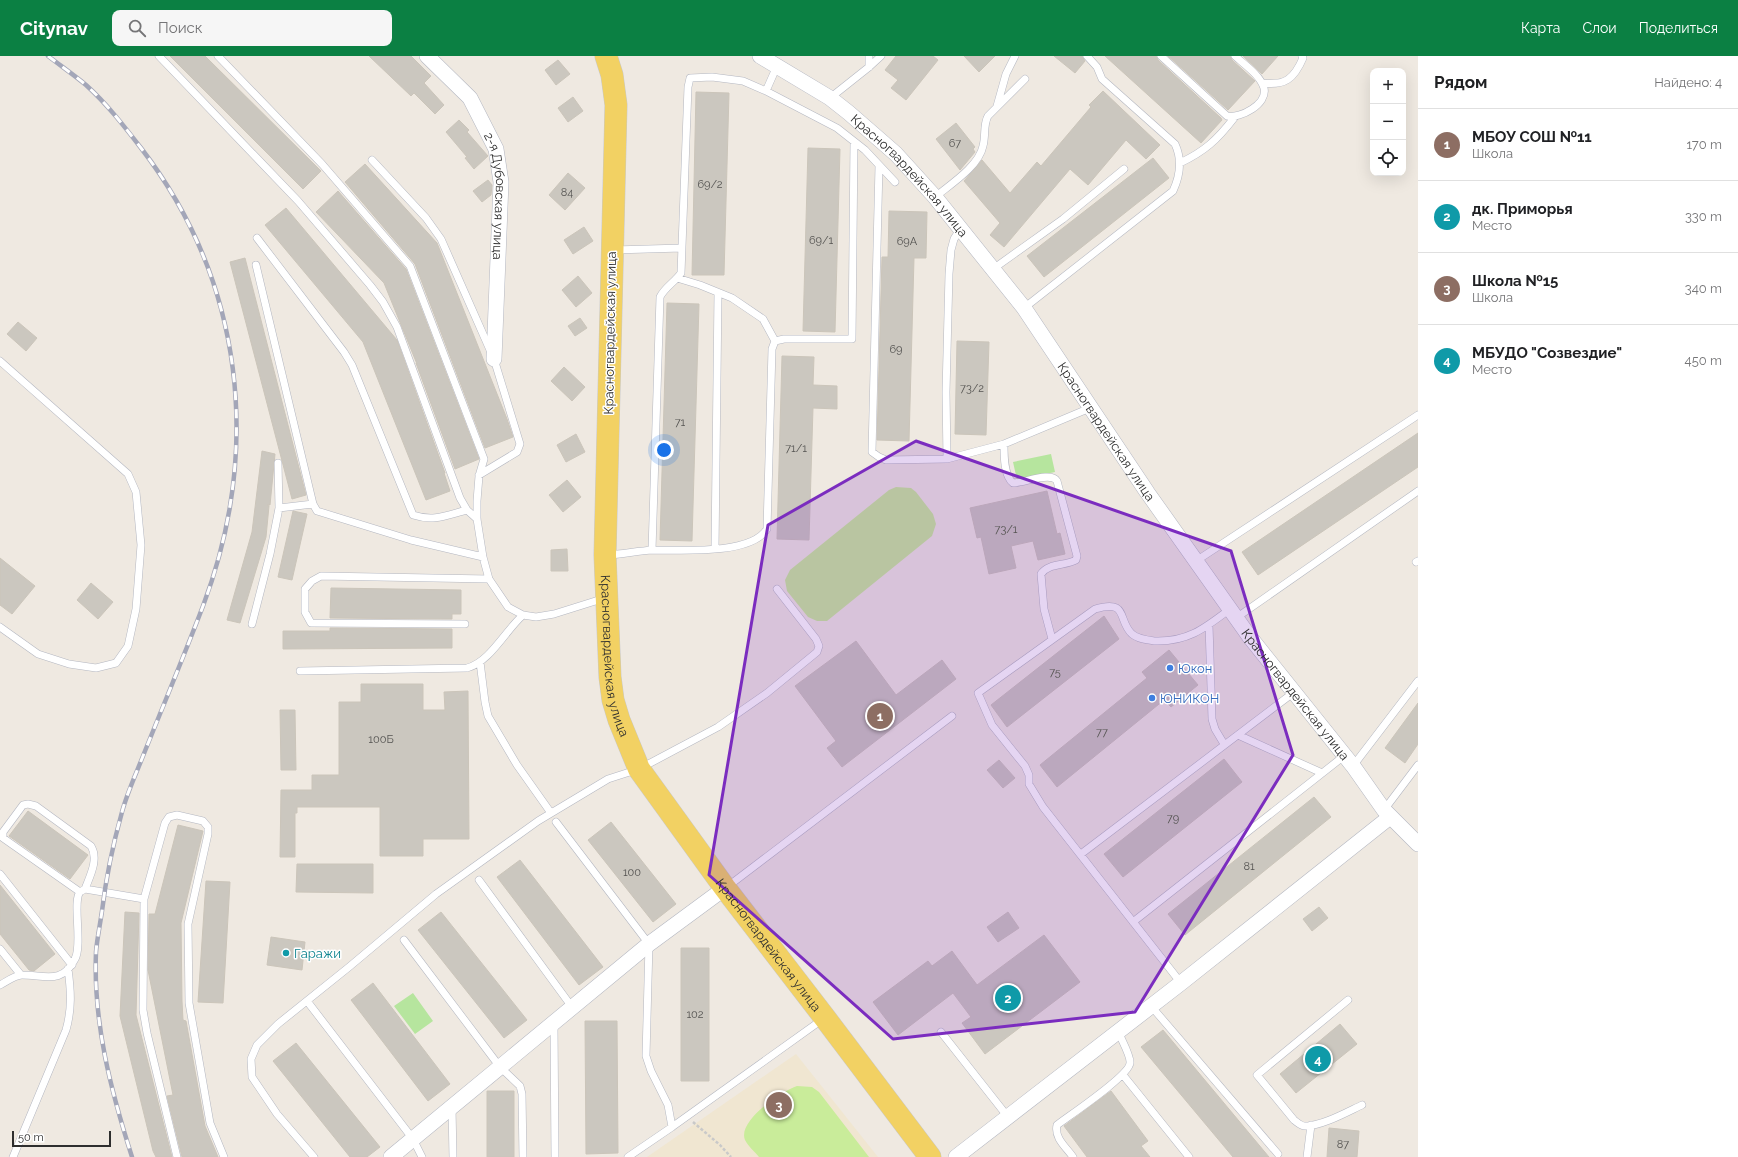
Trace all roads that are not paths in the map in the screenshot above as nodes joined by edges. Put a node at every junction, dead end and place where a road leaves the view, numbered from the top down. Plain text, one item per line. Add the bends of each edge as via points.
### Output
1 (160, 56) edge
2 (218, 56) edge
3 (427, 56) edge
4 (606, 56) edge
5 (760, 56) edge
6 (869, 56) edge
7 (881, 56) edge
8 (1015, 56) edge
9 (1087, 56) edge
10 (1162, 56) edge
11 (1235, 56) edge
12 (1302, 56) edge
13 (778, 66) junction
14 (869, 67) junction
15 (1025, 79) dead end
16 (1262, 82) junction
17 (766, 91) junction
18 (830, 98) junction
19 (996, 108) junction
20 (1234, 118) junction
21 (854, 142) junction
22 (372, 160) dead end
23 (1180, 163) junction
24 (879, 166) junction
25 (1124, 169) dead end
26 (895, 182) dead end
27 (935, 197) junction
28 (961, 228) junction
29 (257, 238) dead end
30 (682, 248) junction
31 (612, 250) junction
32 (256, 265) dead end
33 (993, 269) junction
34 (677, 278) junction
35 (718, 292) junction
36 (1024, 308) junction
37 (775, 341) junction
38 (494, 359) junction
39 (0, 361) edge
40 (1090, 408) junction
41 (1418, 415) edge
42 (1004, 444) junction
43 (947, 459) junction
44 (278, 463) dead end
45 (479, 476) junction
46 (1418, 491) edge
47 (312, 504) junction
48 (279, 508) junction
49 (467, 510) junction
50 (478, 519) junction
51 (715, 549) junction
52 (652, 550) junction
53 (605, 555) junction
54 (483, 557) junction
55 (1196, 561) junction
56 (489, 578) junction
57 (777, 589) dead end
58 (607, 597) junction
59 (1233, 614) junction
60 (523, 615) junction
61 (252, 624) dead end
62 (465, 624) dead end
63 (1209, 625) junction
64 (0, 627) edge
65 (1052, 639) junction
66 (480, 662) junction
67 (300, 671) dead end
68 (1418, 681) edge
69 (1293, 693) junction
70 (952, 716) dead end
71 (1238, 735) junction
72 (1224, 744) junction
73 (1348, 761) junction
74 (1418, 765) edge
75 (640, 769) junction
76 (1322, 773) junction
77 (551, 813) junction
78 (1387, 813) junction
79 (556, 822) dead end
80 (1418, 843) edge
81 (1081, 854) junction
82 (0, 874) edge
83 (479, 880) dead end
84 (725, 888) junction
85 (83, 891) junction
86 (144, 899) junction
87 (1133, 922) junction
88 (404, 940) dead end
89 (649, 944) junction
90 (0, 949) edge
91 (70, 967) junction
92 (21, 975) junction
93 (1181, 982) junction
94 (0, 986) edge
95 (1348, 1000) dead end
96 (307, 1001) junction
97 (1151, 1006) junction
98 (572, 1007) junction
99 (825, 1018) junction
100 (554, 1022) junction
101 (1118, 1031) junction
102 (941, 1032) dead end
103 (500, 1067) junction
104 (1123, 1075) junction
105 (1362, 1105) dead end
106 (452, 1106) junction
107 (1008, 1117) junction
108 (1311, 1125) junction
109 (672, 1127) junction
110 (413, 1139) junction
111 (1278, 1154) dead end
112 (13, 1157) edge
113 (177, 1157) edge
114 (224, 1157) edge
115 (314, 1157) edge
116 (391, 1157) edge
117 (422, 1157) edge
118 (453, 1157) edge
119 (523, 1157) edge
120 (555, 1157) edge
121 (628, 1157) edge
122 (930, 1157) edge
123 (956, 1157) edge
124 (1073, 1157) edge
125 (1189, 1157) edge
126 (1307, 1157) edge

1 - 49 lane via 298,201 383,302 397,327 460,498
2 - 45 lane via 322,164 410,266 484,459
3 - 38 street, 2-я Дубовская улица via 470,98 489,132 498,157 501,182
4 - 31 main road, Красногвардейская улица via 612,75 616,105
5 - 13 street, Красногвардейская улица
6 - 14 lane
7 - 14 lane
8 - 19 lane via 1006,74
9 - 23 lane via 1097,66 1102,79 1175,144 1179,151
10 - 20 lane via 1227,116
11 - 16 lane
12 - 16 lane via 1298,69 1289,80 1276,84
13 - 17 lane
13 - 18 street, Красногвардейская улица
14 - 18 lane
15 - 19 lane
16 - 20 lane via 1265,90 1262,98 1252,110
17 - 21 lane via 837,128
17 - 30 lane via 743,81 712,77 690,78
18 - 27 street, Красногвардейская улица via 896,154
19 - 27 lane via 985,121 983,146 978,160
20 - 23 lane via 1208,147
21 - 24 lane
21 - 37 lane via 852,339 784,338
22 - 38 lane via 442,239
23 - 36 lane via 1178,180 1173,191
24 - 26 lane
24 - 43 lane via 872,452 886,460
25 - 33 lane via 1063,219
27 - 28 street, Красногвардейская улица
28 - 33 street, Красногвардейская улица
28 - 43 lane via 951,250 949,274
29 - 49 lane via 352,365 413,515 425,519 439,518
30 - 31 lane
30 - 34 lane via 681,273
31 - 53 main road, Красногвардейская улица
32 - 47 lane
33 - 36 street, Красногвардейская улица
34 - 35 lane
34 - 52 lane via 660,297
35 - 37 lane via 732,298 763,319
35 - 51 lane
36 - 40 street, Красногвардейская улица
37 - 51 lane via 772,349 767,529 757,539
38 - 45 lane via 520,444 517,452
39 - 64 lane via 128,474 136,492 140,545 136,609 128,646 116,663 96,668 69,664 38,654
40 - 42 lane
40 - 55 street, Красногвардейская улица
41 - 55 lane
42 - 43 lane
42 - 65 lane via 1004,457 1013,484 1045,477 1052,477 1058,481 1077,556 1076,560 1046,568 1041,574 1044,609
44 - 48 lane
45 - 50 lane
46 - 59 lane
47 - 48 lane
47 - 54 lane via 317,511 410,540
48 - 61 lane
49 - 50 lane
50 - 54 lane
51 - 52 lane
52 - 53 lane
53 - 58 main road, Красногвардейская улица
54 - 56 lane
55 - 59 street, Красногвардейская улица
56 - 60 lane via 508,607
56 - 62 lane via 321,576 305,589 305,612 311,623
57 - 75 lane via 816,639 819,646 817,652 767,694 718,727
58 - 60 lane via 554,614 536,617
58 - 75 main road, Красногвардейская улица via 613,700
59 - 63 lane
59 - 69 street, Красногвардейская улица
60 - 66 lane
63 - 65 lane via 1196,633 1168,641 1141,639 1132,634 1122,612 1115,607 1104,606 1095,609
63 - 72 lane via 1212,719
65 - 81 lane via 978,693 992,725 1025,766 1030,784 1043,807
66 - 67 lane via 467,668
66 - 77 lane via 488,716 517,765
68 - 73 lane
69 - 71 lane
69 - 73 street, Красногвардейская улица
70 - 84 lane
71 - 72 lane
71 - 76 lane
72 - 81 lane
73 - 76 lane
73 - 78 street, Красногвардейская улица
74 - 78 lane
75 - 77 lane via 608,779
75 - 84 main road, Красногвардейская улица
76 - 87 lane
77 - 96 lane via 436,894
78 - 80 street, Красногвардейская улица
78 - 93 street
79 - 89 lane
81 - 87 lane
82 - 91 lane
83 - 98 lane
84 - 89 street
84 - 99 main road, Красногвардейская улица
85 - 85 lane via 3,838 3,832 23,805 36,806 91,846 95,858
85 - 86 lane
85 - 91 lane via 77,899 78,947
86 - 113 lane via 143,1010
86 - 114 lane via 165,823 170,817 178,815 204,821 208,827 208,834 188,924 189,1003 210,1123
87 - 93 lane
88 - 103 lane
89 - 98 street
89 - 109 lane via 646,1056 668,1105
90 - 92 lane
91 - 92 lane via 55,977
91 - 112 lane via 72,997 66,1030
92 - 94 lane
93 - 97 street
95 - 108 lane via 1257,1075 1294,1120 1301,1125
96 - 110 lane
96 - 115 lane via 256,1045 251,1059 252,1077 278,1114
97 - 101 street
97 - 111 lane
98 - 100 street
99 - 109 lane
99 - 122 main road, Красногвардейская улица
100 - 103 street
100 - 120 lane
101 - 104 lane via 1130,1062
101 - 107 street
102 - 107 lane
103 - 106 street
103 - 119 lane via 520,1086
104 - 124 lane via 1057,1125 1055,1131 1058,1138
104 - 125 lane
105 - 108 lane via 1322,1123
106 - 110 street
106 - 118 lane
107 - 123 street
108 - 126 lane
109 - 121 lane
110 - 116 street
110 - 117 lane

